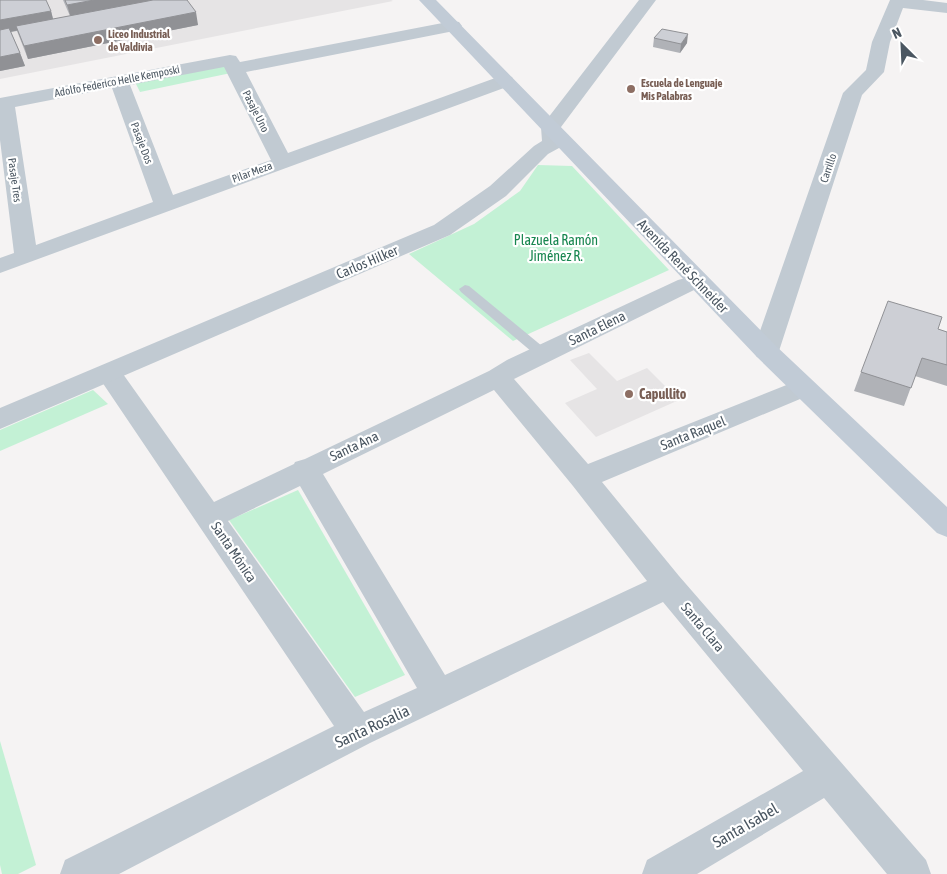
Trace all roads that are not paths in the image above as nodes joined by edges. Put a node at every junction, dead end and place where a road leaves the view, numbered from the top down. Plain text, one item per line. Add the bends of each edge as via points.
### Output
1 (427, 0) edge
2 (648, 0) edge
3 (947, 8) edge
4 (453, 26) junction
5 (232, 64) junction
6 (119, 81) junction
7 (505, 81) junction
8 (4, 103) joint
9 (551, 127) junction
10 (282, 162) junction
11 (165, 204) junction
12 (26, 256) junction
13 (0, 266) edge
14 (697, 282) junction
15 (465, 289) dead end
16 (766, 351) junction
17 (543, 354) junction
18 (108, 373) junction
19 (498, 377) junction
20 (803, 388) junction
21 (0, 419) edge
22 (305, 470) junction
23 (583, 478) junction
24 (210, 517) junction
25 (947, 525) edge
26 (668, 585) junction
27 (439, 695) junction
28 (358, 732) junction
29 (828, 776) junction
30 (79, 874) edge
31 (661, 874) edge
32 (912, 874) edge

1 - 4 main road, Avenida René Schneider
2 - 9 street, Carlos Hilker
3 - 16 street, Carrillo via 897,2 881,42 875,72 853,94
4 - 5 street, Adolfo Federico Helle Kemposki
4 - 7 main road, Avenida René Schneider
5 - 6 street, Adolfo Federico Helle Kemposki
5 - 10 street, Pasaje Uno
6 - 8 street, Adolfo Federico Helle Kemposki
6 - 11 street, Pasaje Dos
7 - 9 main road, Avenida René Schneider
7 - 10 street, Pilar Meza
8 - 12 street, Pasaje Tres
9 - 14 main road, Avenida René Schneider
9 - 18 street, Carlos Hilker via 552,144 541,150 498,191 442,230
10 - 11 street, Pilar Meza
11 - 12 street, Pilar Meza
12 - 13 street, Pilar Meza
14 - 16 main road, Avenida René Schneider
14 - 17 street, Santa Elena
15 - 17 lane
16 - 20 main road, Avenida René Schneider
17 - 19 street, Santa Elena
18 - 21 street, Carlos Hilker
18 - 24 street, Santa Mónica
19 - 22 street, Santa Ana
19 - 23 street, Santa Clara
20 - 23 street, Santa Raquel
20 - 25 main road, Avenida René Schneider
22 - 24 street, Santa Ana
22 - 27 street
23 - 26 street, Santa Clara
24 - 28 street, Santa Mónica
26 - 27 street, Santa Rosalia
26 - 29 street, Santa Clara
27 - 28 street, Santa Rosalia
28 - 30 street, Santa Rosalia
29 - 31 street, Santa Isabel
29 - 32 street, Santa Clara

